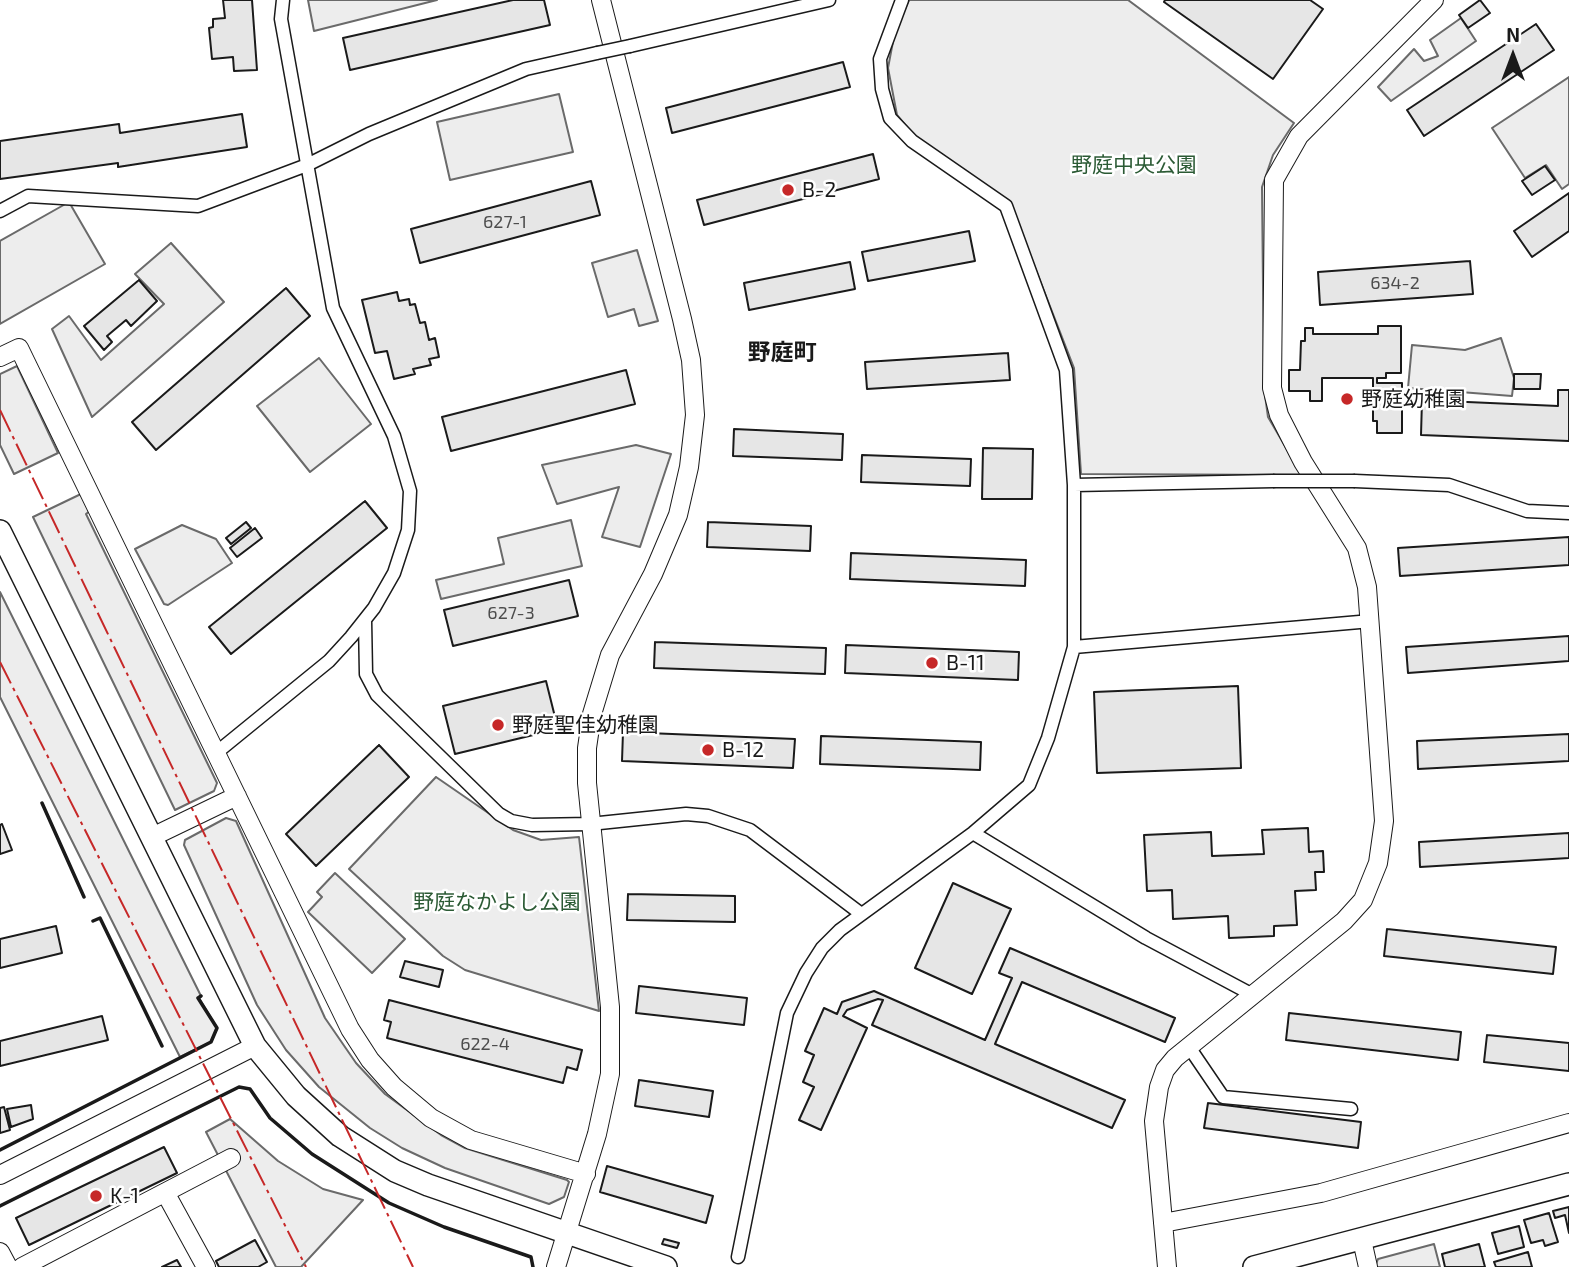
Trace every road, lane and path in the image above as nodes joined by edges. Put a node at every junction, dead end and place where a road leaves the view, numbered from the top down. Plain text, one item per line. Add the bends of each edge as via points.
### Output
1 (283, 0) edge
2 (601, 0) edge
3 (830, 0) edge
4 (902, 0) edge
5 (1434, 0) edge
6 (307, 165) junction
7 (0, 211) edge
8 (0, 357) edge
9 (1074, 485) junction
10 (1569, 513) edge
11 (0, 531) edge
12 (365, 620) junction
13 (1371, 621) junction
14 (1074, 647) junction
15 (216, 753) junction
16 (237, 796) junction
17 (590, 824) junction
18 (973, 833) junction
19 (152, 837) junction
20 (860, 914) junction
21 (1253, 995) junction
22 (255, 1046) junction
23 (1189, 1047) junction
24 (1351, 1109) dead end
25 (1569, 1123) edge
26 (231, 1158) dead end
27 (586, 1174) junction
28 (0, 1175) edge
29 (1569, 1184) edge
30 (166, 1194) junction
31 (1163, 1223) junction
32 (568, 1233) junction
33 (1362, 1240) junction
34 (0, 1252) edge
35 (738, 1257) dead end
36 (8, 1267) edge
37 (22, 1267) edge
38 (206, 1267) edge
39 (556, 1267) edge
40 (666, 1267) edge
41 (1167, 1267) edge
42 (1254, 1267) edge
43 (1368, 1267) edge

1 - 6 street via 281,19
2 - 17 street via 682,319 695,415 678,515 610,655 597,694 587,748
3 - 6 street, bridge via 526,69 369,134
4 - 9 street via 880,59 890,118 912,141 1006,206 1066,370
5 - 13 street via 1299,136 1274,180 1272,388 1279,415 1303,461 1357,548
6 - 7 street via 198,206 28,197
6 - 12 street via 332,308 394,436 410,491 408,530 394,573
8 - 15 street via 19,348
9 - 10 street, bridge via 1273,481 1449,485 1527,511
9 - 14 street
11 - 19 street
12 - 15 street via 329,661
12 - 17 street via 366,674 377,695 499,814 532,825
13 - 14 street
13 - 21 street via 1384,821 1378,863 1363,900 1344,921
14 - 18 street via 1029,785
15 - 16 street
16 - 19 street
16 - 27 street via 350,1029 394,1087 431,1118 471,1140
17 - 20 street via 708,816 770,844
17 - 27 street via 611,1045 606,1102
18 - 20 street
18 - 21 street via 1146,938
19 - 22 street
20 - 35 street via 822,948 787,1013
21 - 23 street
22 - 28 street
22 - 32 street via 315,1116 366,1154 428,1185
23 - 24 street via 1223,1097
23 - 31 street via 1165,1070 1159,1087 1154,1121
25 - 31 street via 1321,1193
26 - 30 street
27 - 32 street
29 - 33 street
30 - 37 street
30 - 38 street
31 - 41 street
32 - 39 street
32 - 40 street
33 - 42 street
33 - 43 street
34 - 36 street

